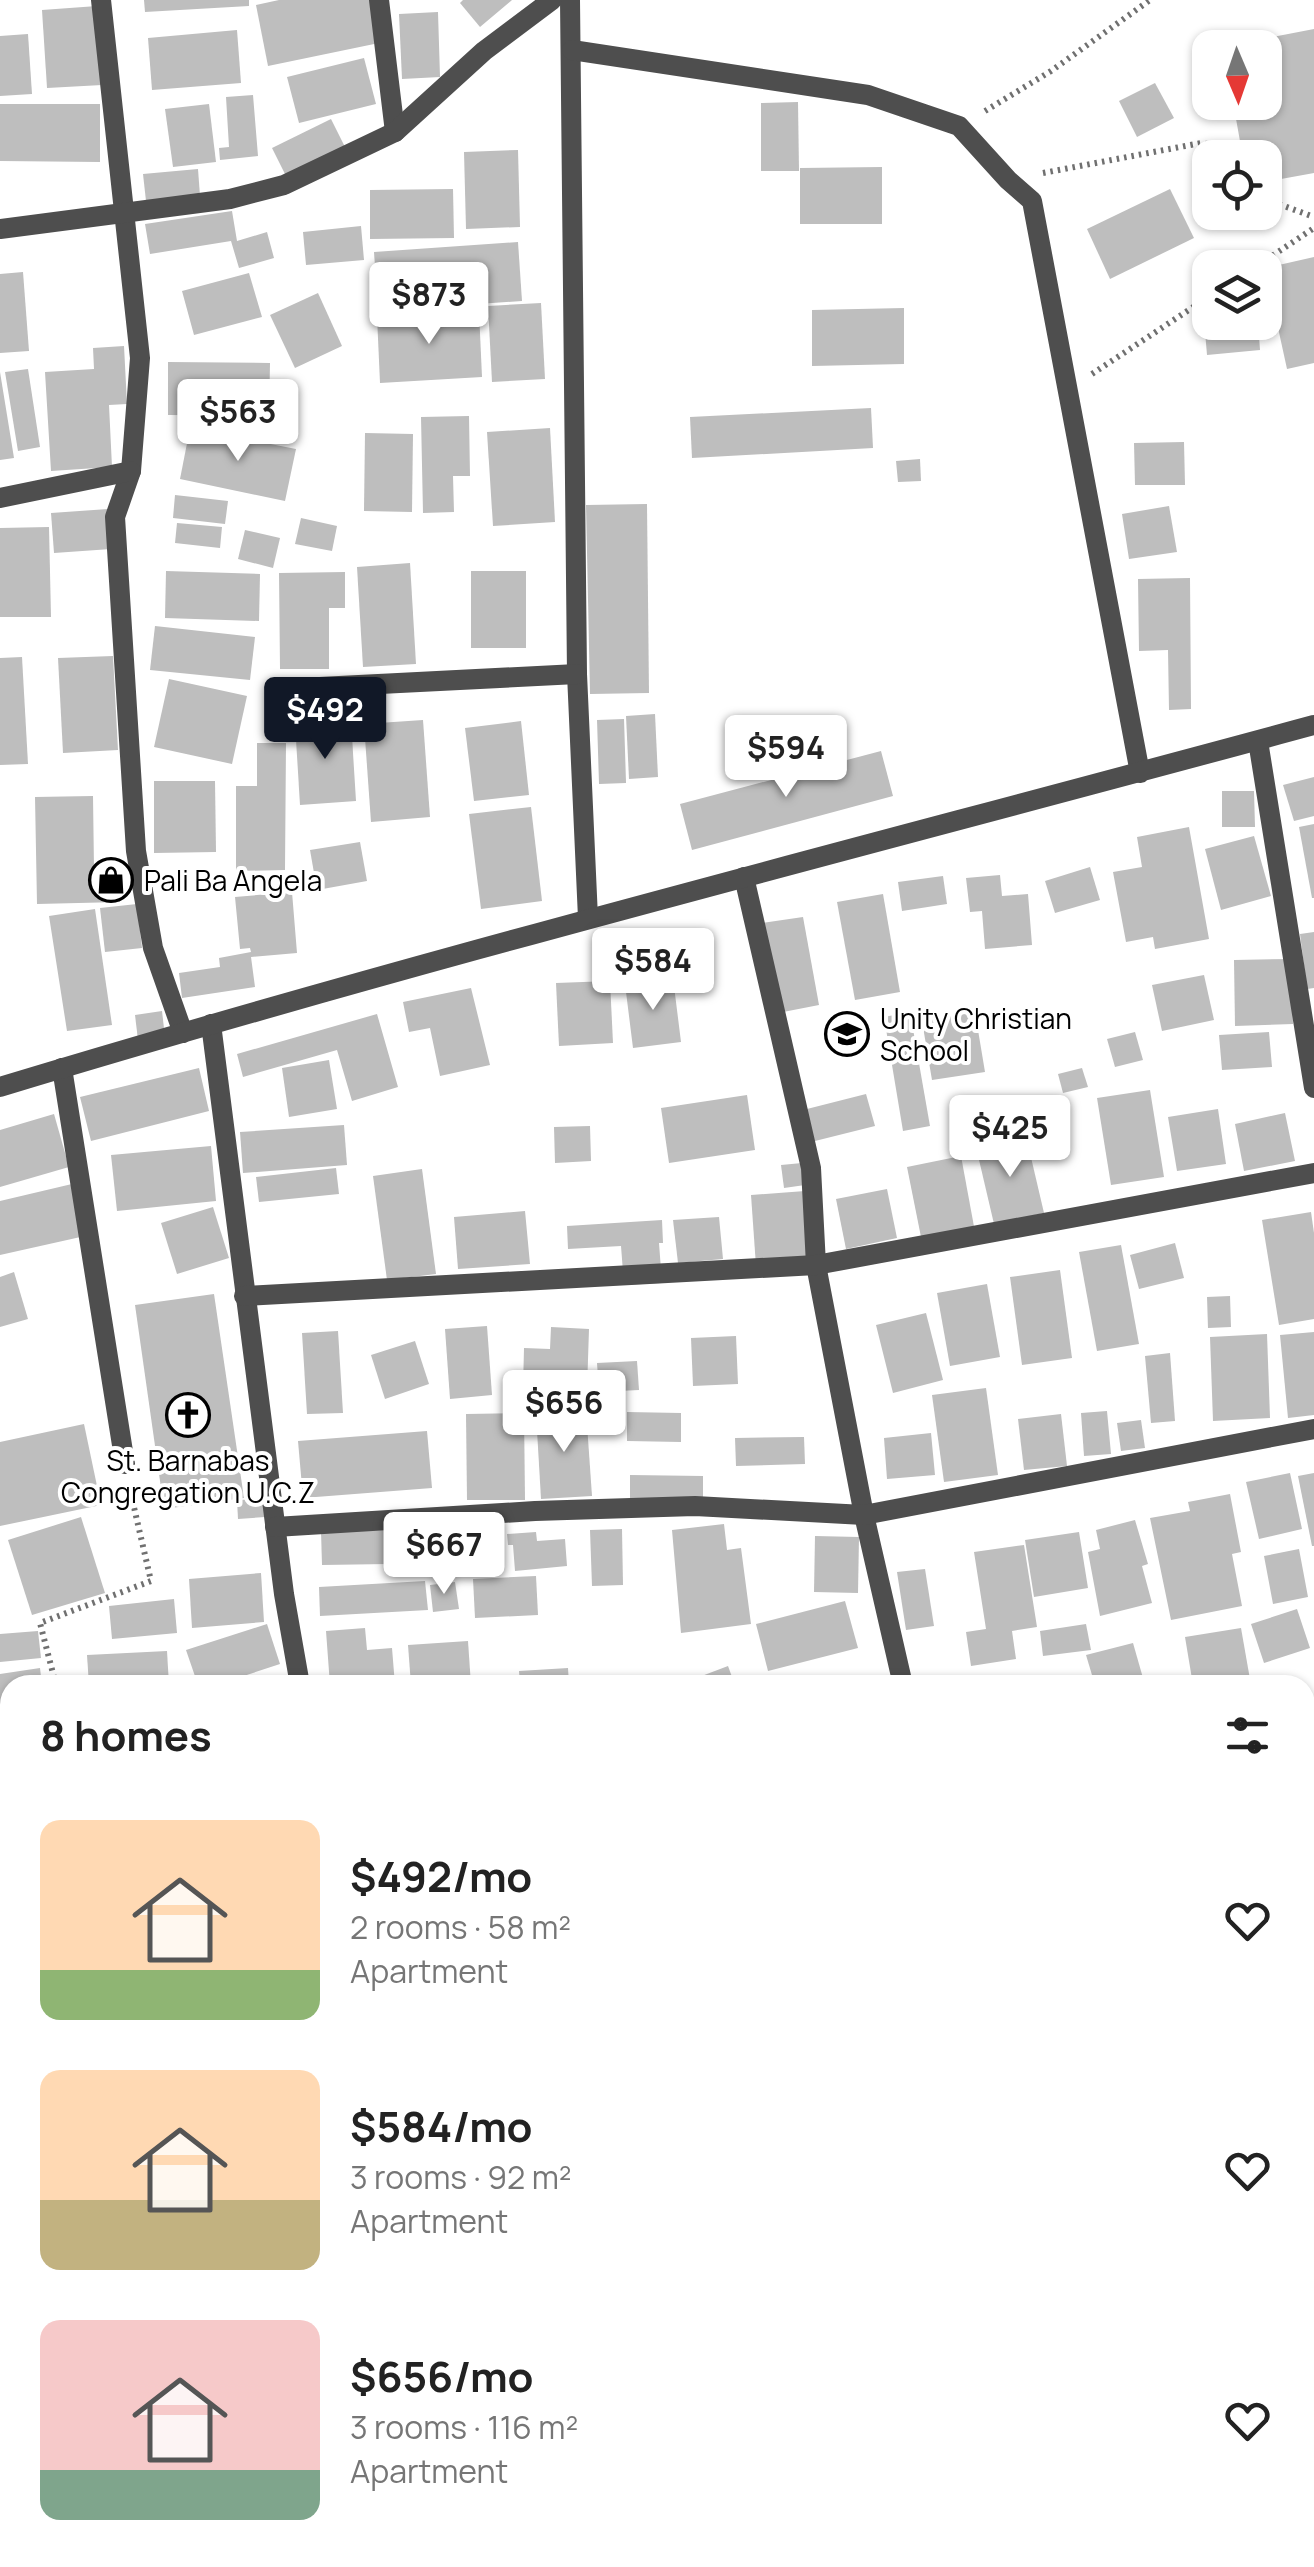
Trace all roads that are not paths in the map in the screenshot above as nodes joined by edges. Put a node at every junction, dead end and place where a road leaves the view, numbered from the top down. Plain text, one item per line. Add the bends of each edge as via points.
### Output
1 (100, 0) edge
2 (379, 0) edge
3 (552, 0) edge
4 (570, 0) edge
5 (572, 50) junction
6 (395, 132) junction
7 (126, 210) junction
8 (0, 228) edge
9 (132, 471) junction
10 (0, 498) edge
11 (577, 674) junction
12 (300, 688) dead end
13 (1314, 726) edge
14 (1258, 741) junction
15 (1140, 772) junction
16 (744, 877) junction
17 (588, 918) junction
18 (211, 1024) junction
19 (183, 1033) junction
20 (62, 1068) junction
21 (0, 1088) edge
22 (1314, 1088) edge
23 (1314, 1173) edge
24 (816, 1265) junction
25 (244, 1296) junction
26 (1314, 1429) edge
27 (124, 1464) road end
28 (864, 1515) junction
29 (275, 1527) junction
30 (298, 1675) edge
31 (901, 1675) edge

1 - 7 street
2 - 6 street
3 - 6 street
4 - 5 street
5 - 11 street
5 - 15 street via 868,96 959,126 1032,201
6 - 7 street via 284,185 230,199
7 - 8 street
7 - 9 street via 140,358
9 - 10 street
9 - 19 street via 115,517 136,851 152,948
11 - 12 street
11 - 17 street
13 - 14 street
14 - 15 street
14 - 22 street
15 - 16 street
16 - 17 street
16 - 24 street via 811,1168
17 - 18 street
18 - 19 street
18 - 25 street
19 - 20 street
20 - 21 street
20 - 27 street
23 - 24 street
24 - 25 street
24 - 28 street
25 - 29 street
26 - 28 street
28 - 29 street via 695,1506
28 - 31 street
29 - 30 street

